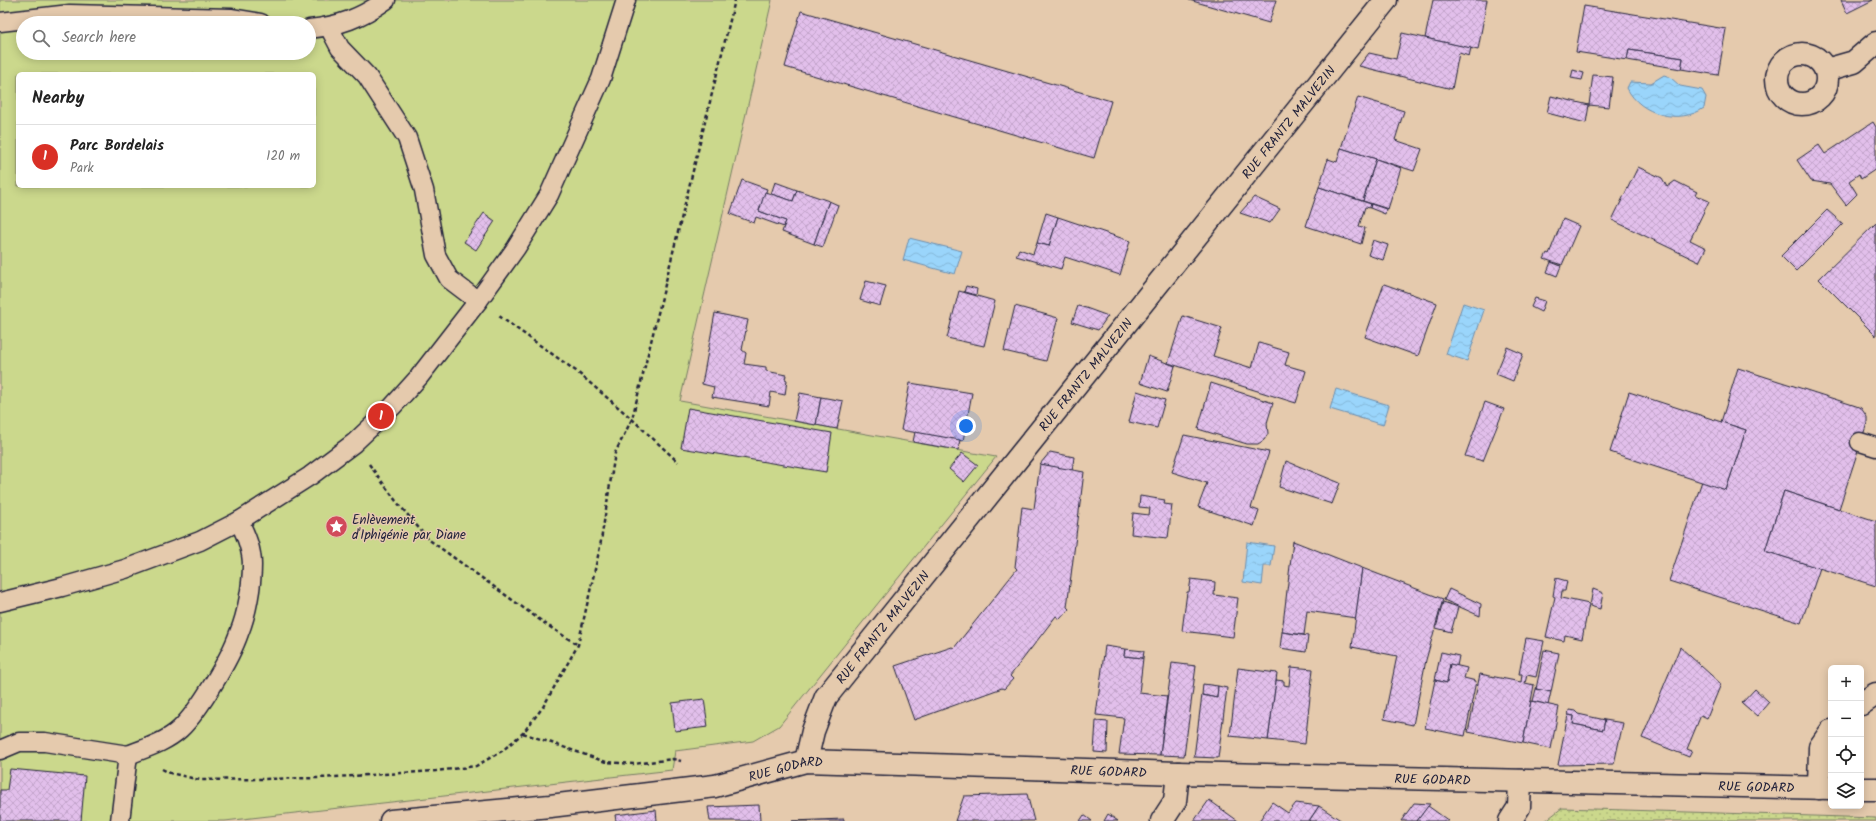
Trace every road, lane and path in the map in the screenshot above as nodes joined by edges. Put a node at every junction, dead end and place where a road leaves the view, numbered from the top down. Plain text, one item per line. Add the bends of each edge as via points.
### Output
1 (386, 0) edge
2 (626, 0) edge
3 (735, 0) edge
4 (1386, 0) edge
5 (52, 16) edge
6 (151, 16) edge
7 (16, 20) edge
8 (0, 22) edge
9 (329, 27) junction
10 (316, 28) edge
11 (1876, 43) edge
12 (1826, 70) dead end
13 (478, 301) junction
14 (632, 419) junction
15 (354, 443) junction
16 (678, 462) dead end
17 (239, 521) junction
18 (0, 602) edge
19 (578, 645) junction
20 (1876, 694) edge
21 (1864, 702) edge
22 (523, 733) junction
23 (1828, 735) edge
24 (0, 750) edge
25 (128, 755) junction
26 (806, 761) junction
27 (1178, 773) junction
28 (1520, 781) junction
29 (715, 786) junction
30 (1825, 788) edge
31 (1864, 789) edge
32 (1876, 789) edge
33 (120, 821) edge
34 (390, 821) edge
35 (1162, 821) edge
36 (1510, 821) edge

1 - 9 lane via 367,14
2 - 13 lane via 601,79 550,195
3 - 14 path
4 - 26 street, RUE FRANTZ MALVEZIN via 826,697 813,731
5 - 6 lane
7 - 8 lane
9 - 10 lane
9 - 13 lane via 340,48 367,76 407,138 424,190 436,255 449,279
11 - 12 street via 1854,62
13 - 14 path via 576,371
13 - 15 lane via 419,377
14 - 16 path
14 - 19 path via 615,453 600,547
15 - 17 lane via 310,476
15 - 19 path via 396,501 428,539
17 - 18 lane via 200,541 126,569
17 - 25 lane via 248,541 252,564 250,588 240,633 202,700 180,729 155,745
19 - 22 path via 543,707
20 - 21 street
22 - 25 path via 502,751 476,766 319,778 200,780 170,773
22 - 29 path via 606,762 634,764 672,759 685,762
23 - 30 street via 1820,747
24 - 25 lane via 19,742 45,742
25 - 33 lane
26 - 27 street, RUE GODARD
26 - 29 street, RUE GODARD
27 - 28 street, RUE GODARD
27 - 35 street via 1175,801
28 - 30 street, RUE GODARD
28 - 36 street via 1519,807
29 - 34 street, RUE GODARD via 550,806
31 - 32 street

